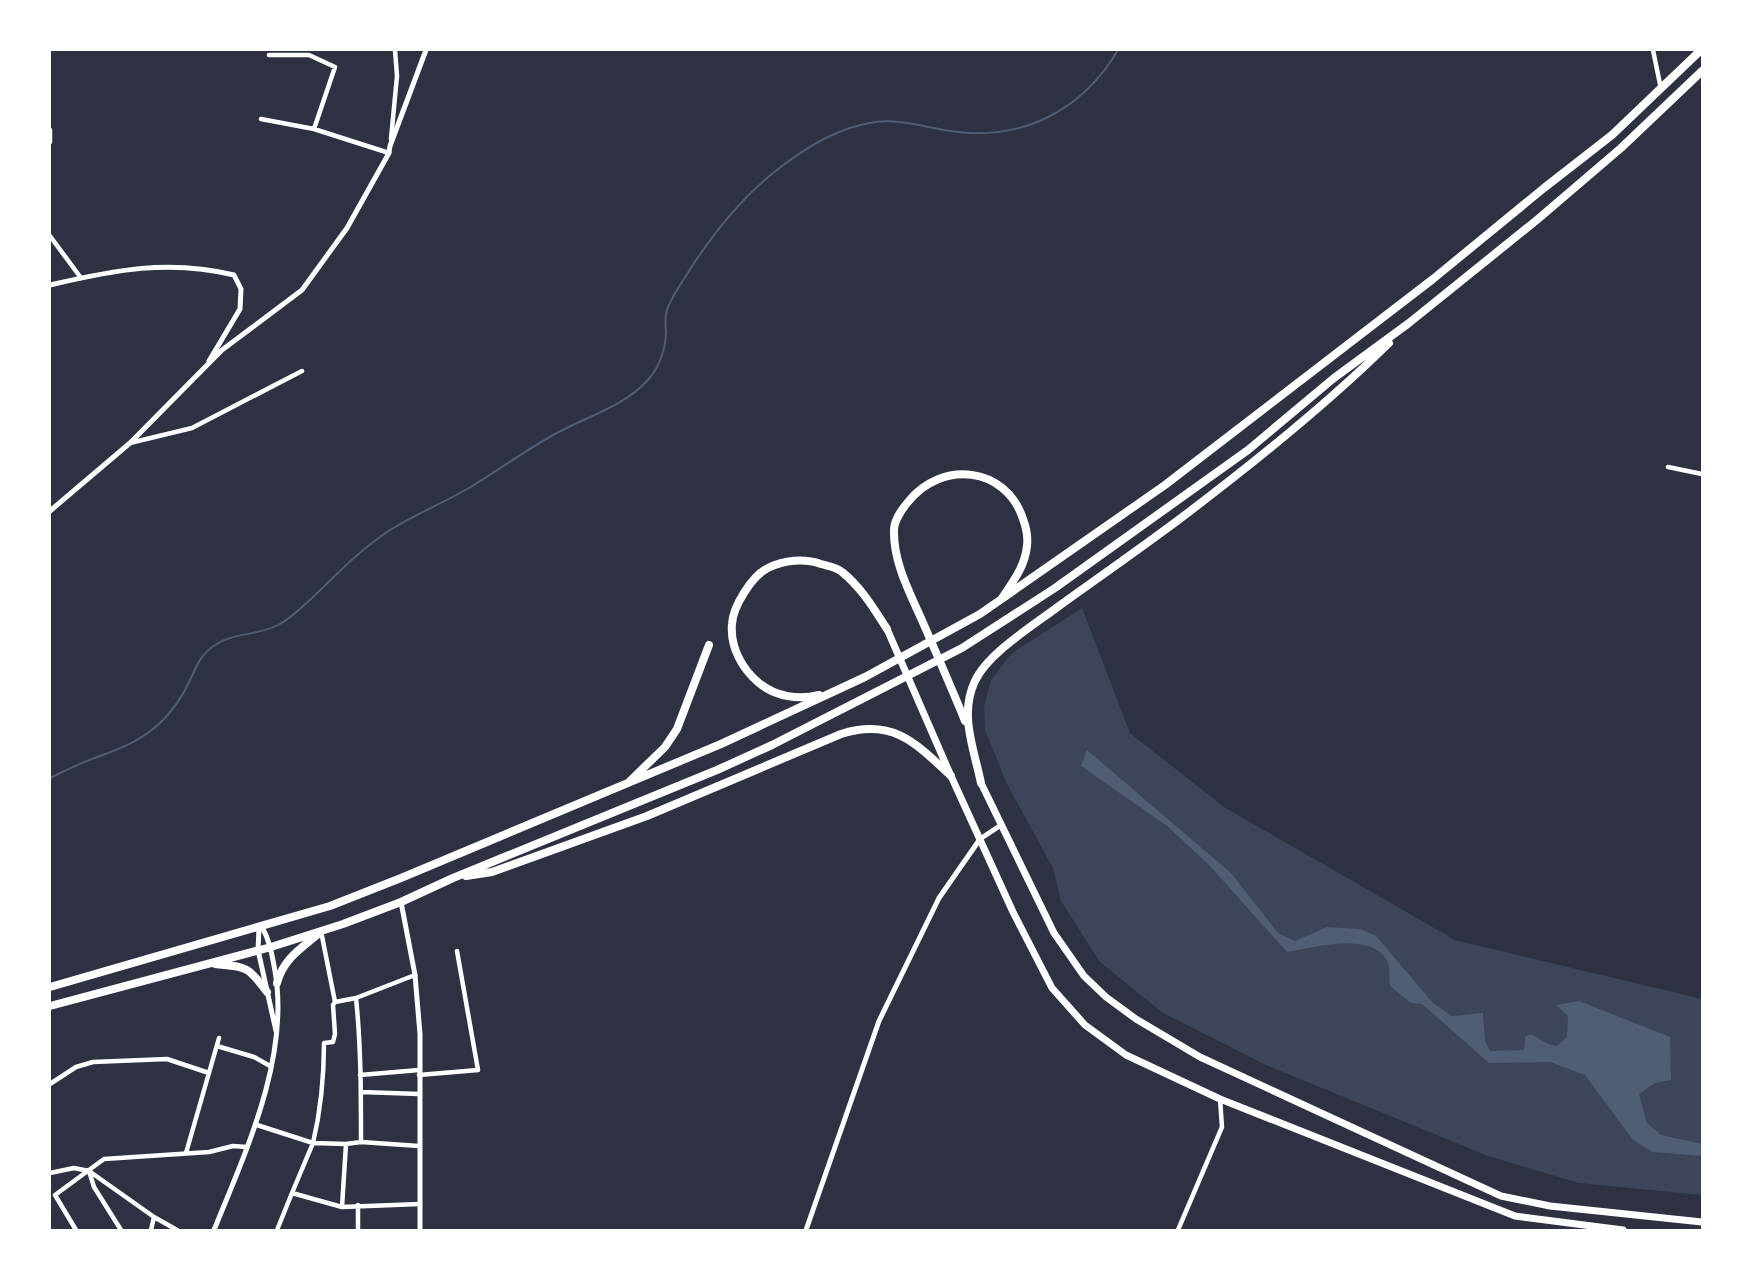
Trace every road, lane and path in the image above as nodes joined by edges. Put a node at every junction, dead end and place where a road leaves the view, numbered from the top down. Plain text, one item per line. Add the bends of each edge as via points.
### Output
1 (395, 50) edge
2 (426, 50) edge
3 (1653, 50) edge
4 (1701, 50) edge
5 (269, 55) dead end
6 (1702, 71) edge
7 (1661, 89) junction
8 (261, 119) dead end
9 (314, 129) junction
10 (50, 130) edge
11 (50, 142) edge
12 (390, 146) junction
13 (389, 153) junction
14 (50, 236) edge
15 (81, 278) junction
16 (50, 285) edge
17 (1409, 323) junction
18 (206, 367) junction
19 (302, 371) dead end
20 (130, 443) junction
21 (1668, 466) dead end
22 (1702, 474) edge
23 (50, 511) edge
24 (999, 602) junction
25 (887, 629) joint
26 (709, 645) dead end
27 (836, 691) junction
28 (967, 725) junction
29 (951, 776) junction
30 (981, 783) joint
31 (626, 784) junction
32 (1001, 825) junction
33 (980, 839) junction
34 (453, 878) junction
35 (401, 902) junction
36 (260, 927) junction
37 (321, 931) junction
38 (271, 947) junction
39 (258, 950) junction
40 (457, 951) dead end
41 (211, 963) junction
42 (415, 975) junction
43 (277, 982) junction
44 (50, 987) edge
45 (267, 992) junction
46 (356, 998) junction
47 (335, 1002) junction
48 (50, 1006) edge
49 (277, 1035) junction
50 (219, 1038) dead end
51 (217, 1046) junction
52 (270, 1066) junction
53 (419, 1072) junction
54 (209, 1073) junction
55 (360, 1075) junction
56 (50, 1084) edge
57 (361, 1092) junction
58 (419, 1094) junction
59 (1220, 1099) junction
60 (256, 1125) junction
61 (361, 1142) junction
62 (313, 1143) junction
63 (346, 1144) junction
64 (418, 1146) junction
65 (248, 1148) junction
66 (186, 1153) junction
67 (89, 1171) junction
68 (50, 1173) edge
69 (292, 1193) junction
70 (420, 1204) junction
71 (358, 1205) junction
72 (342, 1206) junction
73 (154, 1217) junction
74 (1702, 1222) edge
75 (76, 1230) edge
76 (121, 1230) edge
77 (151, 1230) edge
78 (177, 1230) edge
79 (214, 1230) edge
80 (278, 1230) edge
81 (358, 1230) edge
82 (420, 1230) edge
83 (806, 1230) edge
84 (1178, 1230) edge
85 (1623, 1230) edge

1 - 12 street
2 - 12 street
3 - 7 street
4 - 7 highway
5 - 9 street via 309,55 335,67
6 - 17 highway via 1563,198
7 - 24 highway via 1612,135 1433,279 1165,485
8 - 9 street
9 - 13 street
10 - 11 street
12 - 13 street
13 - 18 street via 347,228 302,290 222,350
14 - 15 street
15 - 16 street
15 - 18 street via 146,267 234,275 241,289 240,309
17 - 28 highway via 1350,381 1265,452 989,661 975,680 968,699
17 - 34 highway via 1228,464 1055,588 962,648 717,770
18 - 20 street
19 - 20 street via 192,428
20 - 23 street
21 - 22 street
24 - 27 highway
24 - 28 highway via 1023,564 1028,543 1019,505 995,481 979,476 943,477 926,485 902,510 894,529 900,568
25 - 27 highway via 866,597 840,570 811,560 787,561 766,568 744,592 732,623 736,652 749,675 782,695 804,698
25 - 29 main road
26 - 31 highway via 677,729 665,747
27 - 31 highway
28 - 30 highway
29 - 33 main road
29 - 34 highway via 911,742 891,731 860,728 648,816 492,872
30 - 32 main road
31 - 36 highway via 330,906
32 - 33 street
32 - 74 main road via 1054,933 1084,976 1136,1018 1200,1057 1501,1196 1550,1206
33 - 59 main road via 1052,988 1085,1025 1126,1055
33 - 83 street via 939,898 879,1021
34 - 35 highway
35 - 37 highway
35 - 42 street
36 - 38 street
36 - 39 street
36 - 44 highway
37 - 38 highway
37 - 43 highway via 286,962
37 - 47 street
38 - 39 highway
38 - 43 street
39 - 41 highway
39 - 45 street
40 - 53 street via 478,1070
41 - 45 highway via 245,968
41 - 48 highway
42 - 46 street
42 - 53 street
43 - 49 street
45 - 49 street
46 - 47 street
46 - 55 street via 362,1047
47 - 62 street via 335,1034 333,1042 324,1043 321,1108
49 - 52 street
50 - 51 street
51 - 52 street
51 - 54 street
52 - 60 street
53 - 55 street
53 - 58 street
54 - 56 street via 166,1059 93,1062 76,1067
54 - 66 street
55 - 57 street
57 - 58 street
57 - 61 street
58 - 64 street
59 - 84 street via 1222,1127
59 - 85 main road via 1515,1216
60 - 62 street
60 - 65 street
61 - 63 street
61 - 64 street
62 - 63 street
62 - 69 street
63 - 72 street
64 - 70 street
65 - 66 street via 233,1146
65 - 79 street
66 - 67 street via 104,1159
67 - 68 street via 74,1168
67 - 73 street
67 - 75 street via 55,1195
67 - 76 street via 94,1187
69 - 72 street
69 - 80 street
70 - 71 street
70 - 82 street
71 - 72 street
71 - 81 street
73 - 77 street
73 - 78 street

